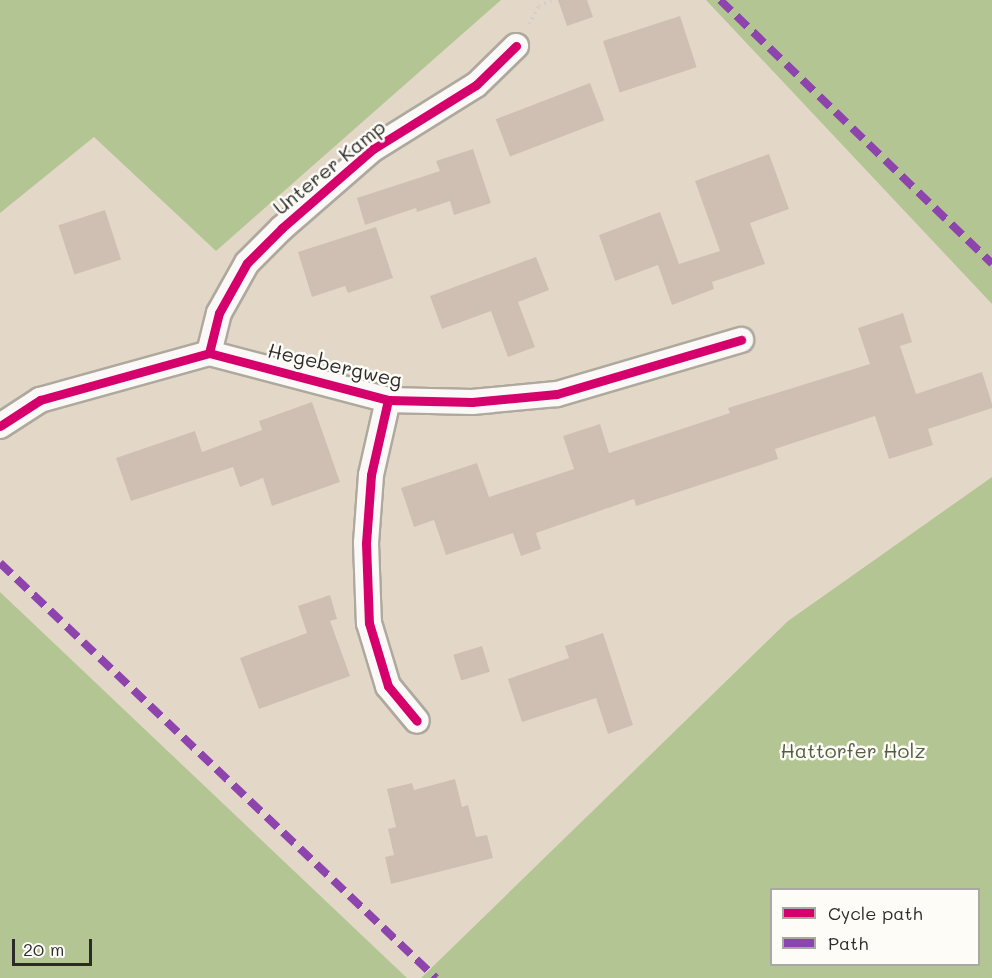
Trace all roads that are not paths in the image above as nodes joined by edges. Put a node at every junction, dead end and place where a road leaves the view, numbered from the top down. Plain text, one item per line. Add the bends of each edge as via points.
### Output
1 (516, 46) road end
2 (741, 340) dead end
3 (209, 353) junction
4 (388, 400) junction
5 (0, 426) edge
6 (417, 721) dead end

1 - 3 street, Unterer Kamp via 476,85 373,149 247,263 219,313
2 - 4 street, Hegebergweg via 557,394 472,402
3 - 4 street, Hegebergweg
3 - 5 street via 40,400
4 - 6 street via 370,475 366,543 369,623 388,686

